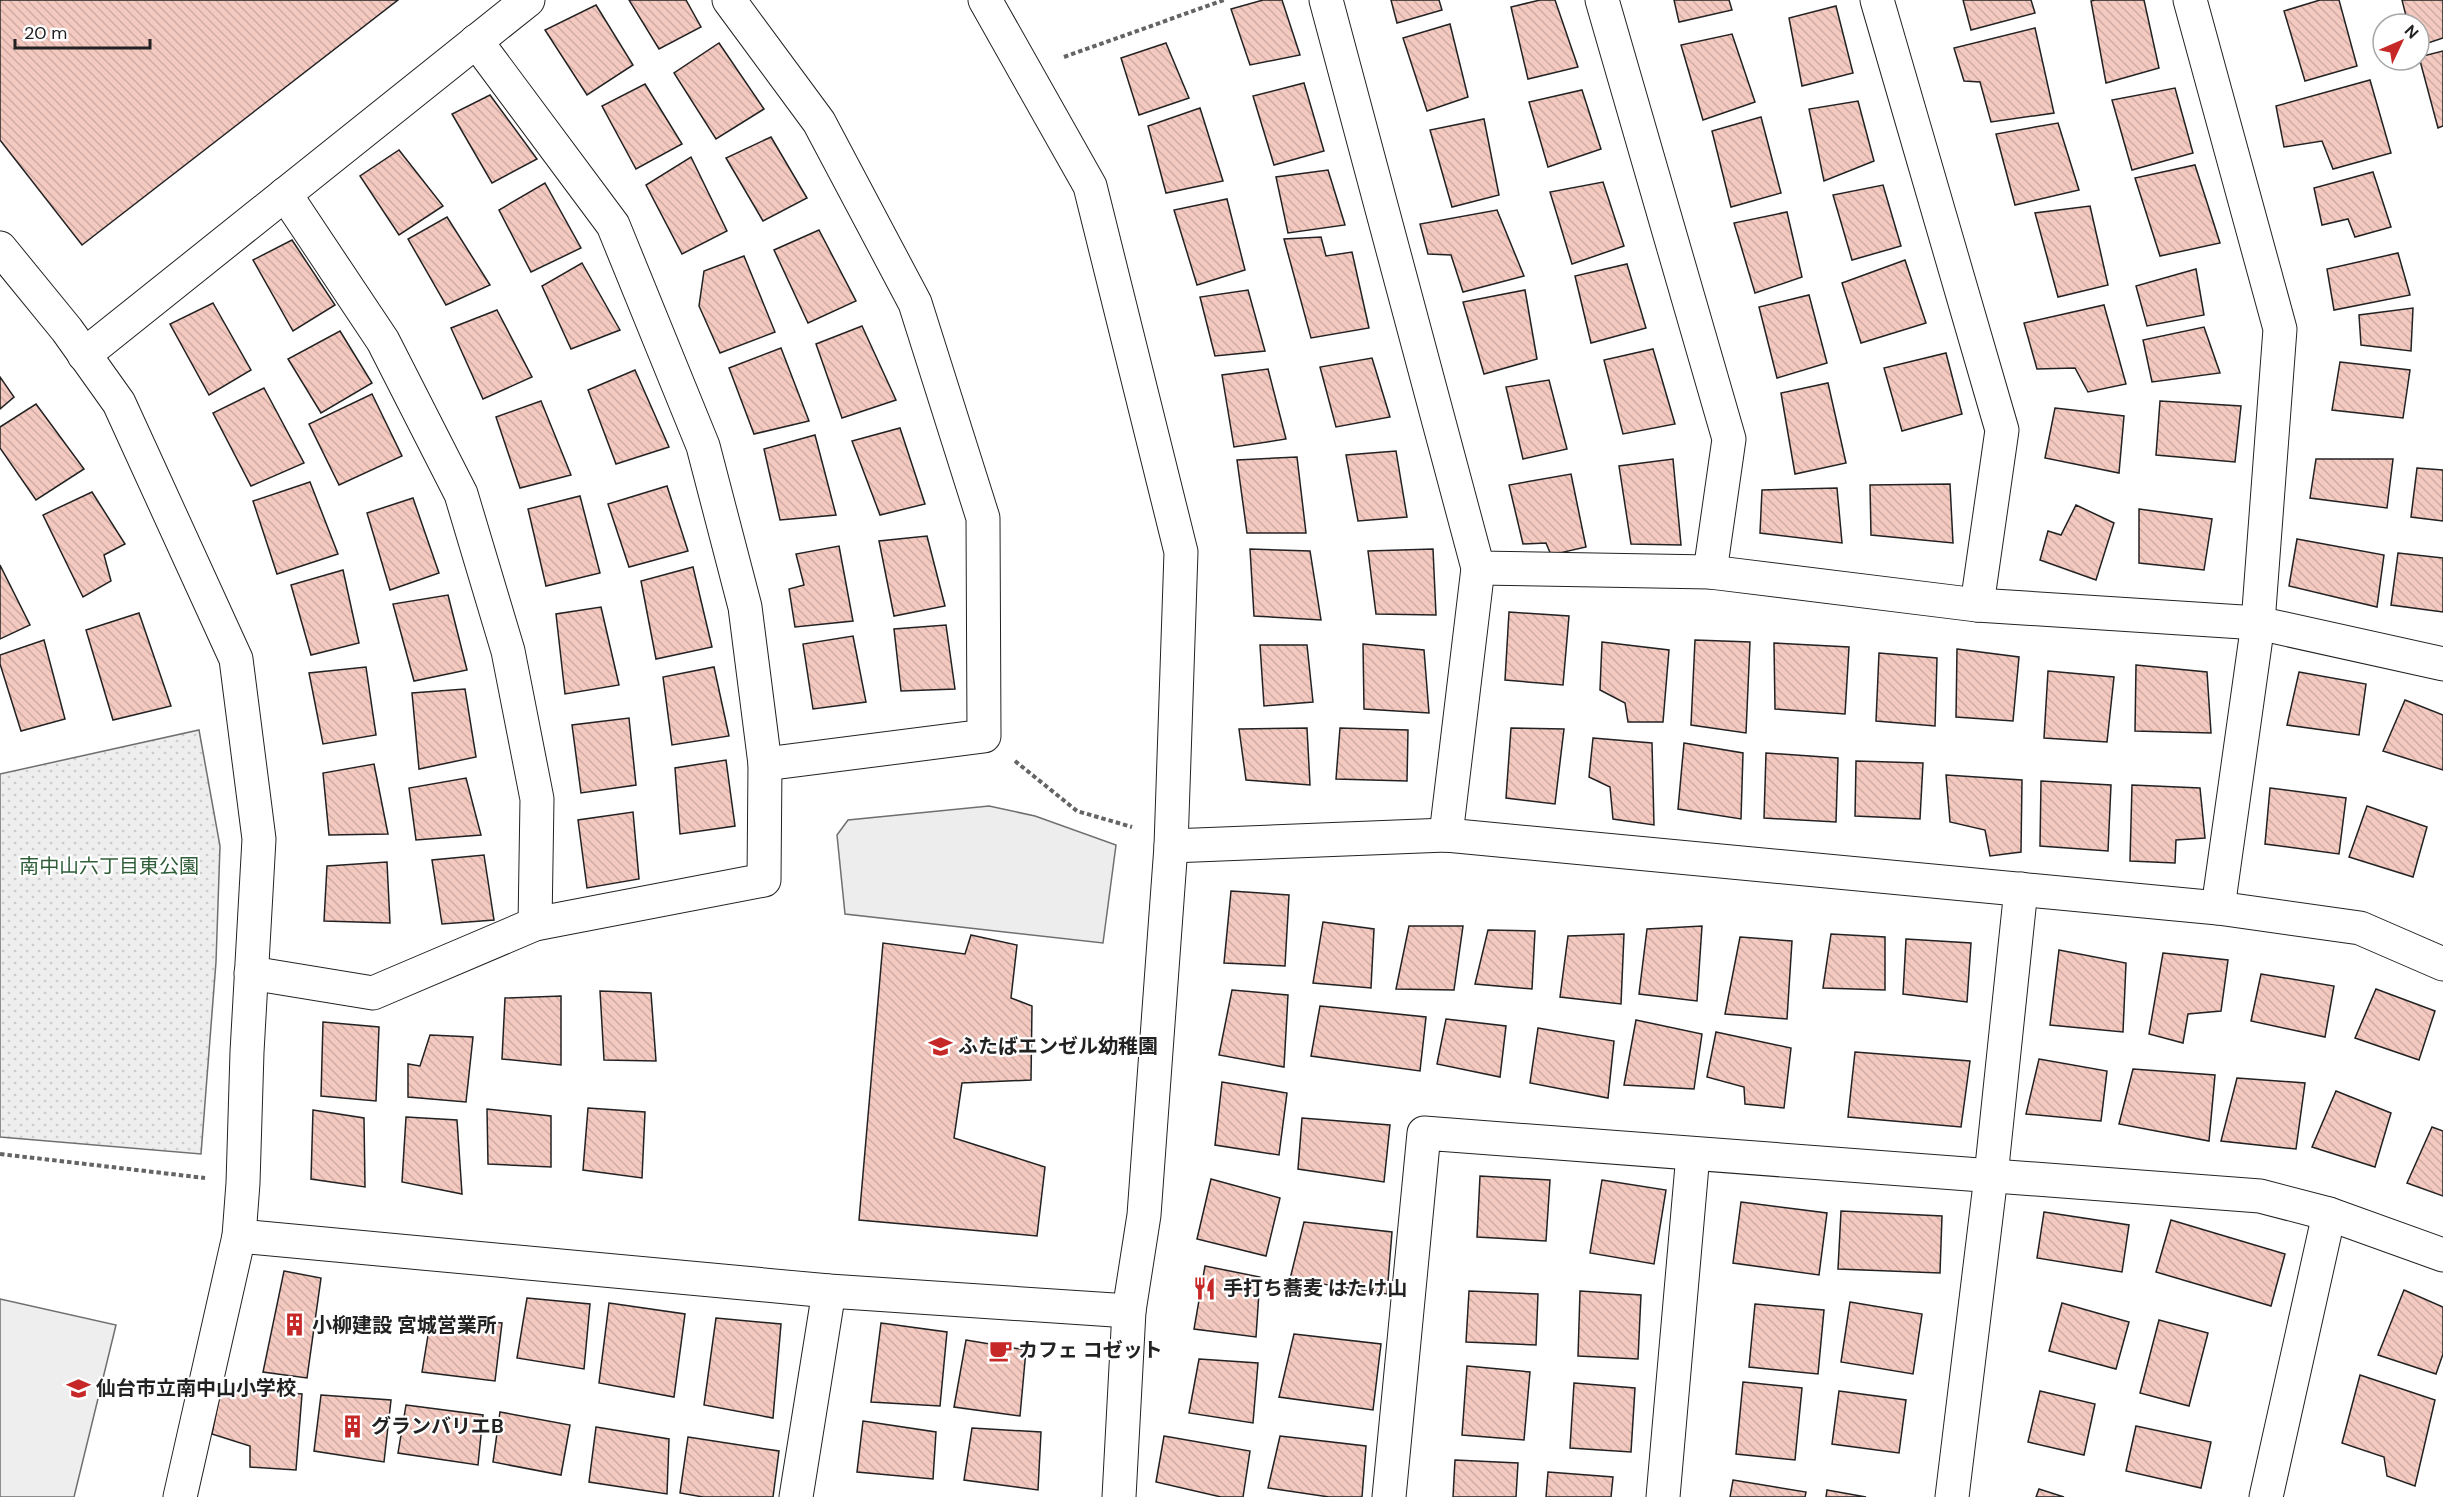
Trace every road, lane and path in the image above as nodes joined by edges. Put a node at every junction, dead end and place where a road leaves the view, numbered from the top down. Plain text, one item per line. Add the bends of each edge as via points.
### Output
1 (528, 0) edge
2 (729, 0) edge
3 (986, 0) edge
4 (1224, 0) edge
5 (1326, 0) edge
6 (1602, 0) edge
7 (1877, 0) edge
8 (2190, 0) edge
9 (476, 41) junction
10 (1063, 57) dead end
11 (285, 194) junction
12 (0, 248) edge
13 (84, 355) junction
14 (1478, 568) junction
15 (1710, 573) junction
16 (1977, 605) junction
17 (2258, 623) junction
18 (2443, 664) edge
19 (984, 736) junction
20 (765, 764) junction
21 (1135, 828) dead end
22 (1446, 835) junction
23 (1171, 846) junction
24 (2021, 889) junction
25 (2218, 908) junction
26 (535, 924) junction
27 (2443, 964) edge
28 (251, 973) junction
29 (0, 1154) edge
30 (1693, 1154) junction
31 (1991, 1176) junction
32 (243, 1183) junction
33 (2329, 1214) junction
34 (239, 1236) junction
35 (2443, 1255) edge
36 (829, 1291) junction
37 (1130, 1311) junction
38 (180, 1497) edge
39 (796, 1497) edge
40 (1119, 1497) edge
41 (1389, 1497) edge
42 (1663, 1497) edge
43 (1952, 1497) edge
44 (2266, 1497) edge

1 - 9 street
2 - 19 street via 819,122 915,303 983,518
3 - 23 street via 1090,186 1181,552
4 - 10 path
5 - 14 street
6 - 15 street via 1729,439
7 - 16 street via 2002,430
8 - 17 street via 2280,329
9 - 11 street
9 - 20 street via 613,225 703,446 745,607
11 - 13 street
11 - 26 street via 383,341 461,494 508,651 537,799
12 - 13 street
13 - 28 street via 119,403 236,659 259,839
14 - 15 street
14 - 22 street
15 - 16 street
16 - 17 street
17 - 18 street
17 - 25 street
19 - 20 street
19 - 21 path via 1077,811
20 - 26 street via 764,880
22 - 23 street
22 - 24 street
23 - 37 street via 1144,1215
24 - 25 street
24 - 31 street
25 - 27 street via 2360,928
26 - 28 street via 373,993
28 - 32 street
29 - 32 path
30 - 31 street
30 - 41 street via 1424,1133
30 - 42 street
31 - 33 street via 2260,1196
31 - 43 street
32 - 34 street
33 - 35 street
33 - 44 street
34 - 36 street
34 - 38 street
36 - 37 street
36 - 39 street
37 - 40 street

